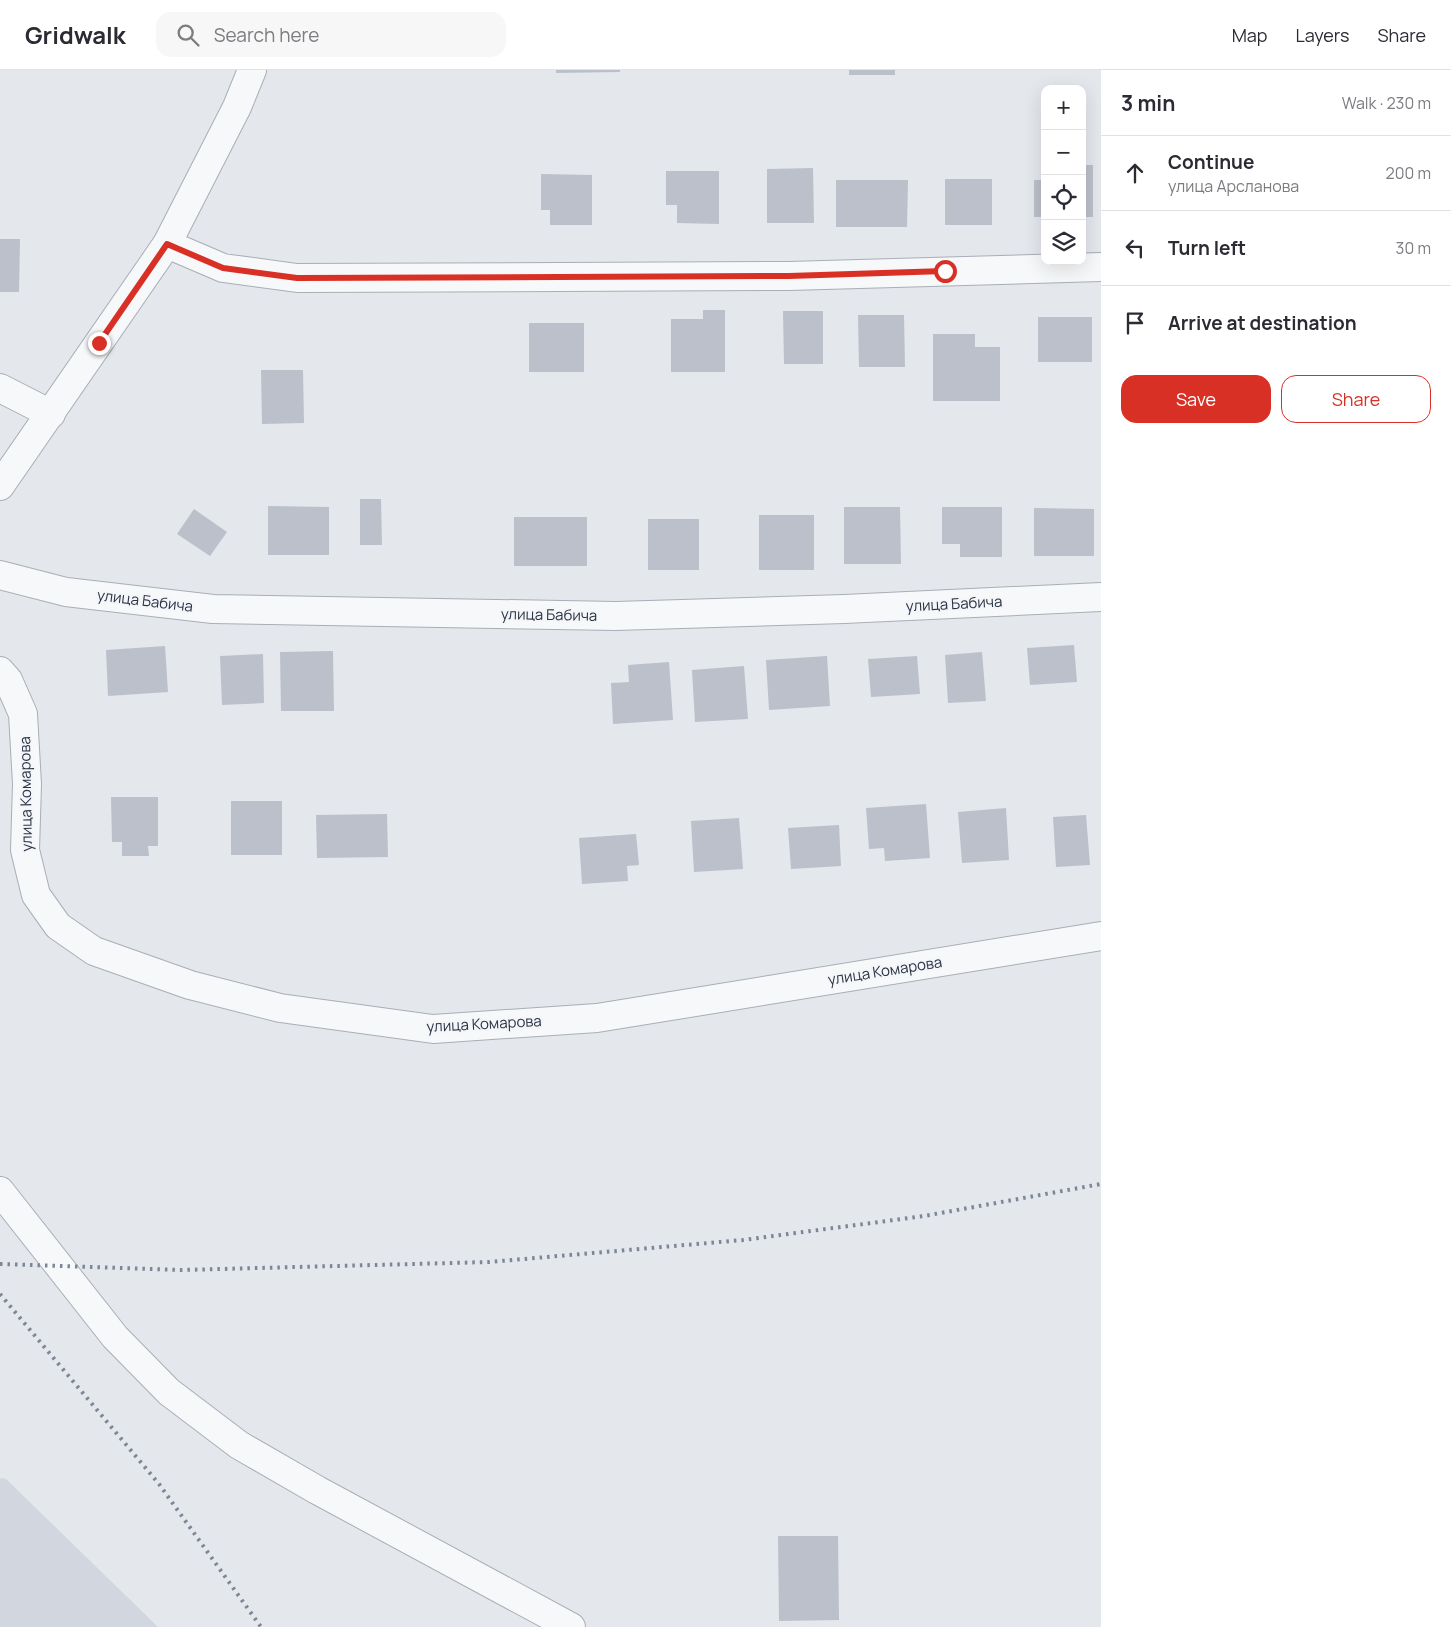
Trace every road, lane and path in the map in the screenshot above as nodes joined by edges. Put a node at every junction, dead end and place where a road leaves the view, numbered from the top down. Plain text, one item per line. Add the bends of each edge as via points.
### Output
1 (252, 70) edge
2 (167, 244) junction
3 (1101, 267) edge
4 (0, 388) edge
5 (51, 414) junction
6 (0, 486) edge
7 (0, 575) edge
8 (1101, 597) edge
9 (0, 671) edge
10 (1101, 936) edge
11 (0, 1191) edge
12 (571, 1627) edge

1 - 2 street via 237,107
2 - 3 street via 223,268 297,278 789,276
2 - 5 street
4 - 5 street
5 - 6 street
7 - 8 street, улица Бабича via 66,592 213,609 616,616
9 - 10 street, улица Комарова via 8,680 23,714 27,784 25,850 36,895 58,926 94,951 190,985 280,1008 433,1029 597,1018
11 - 12 street via 115,1337 169,1392 239,1445

